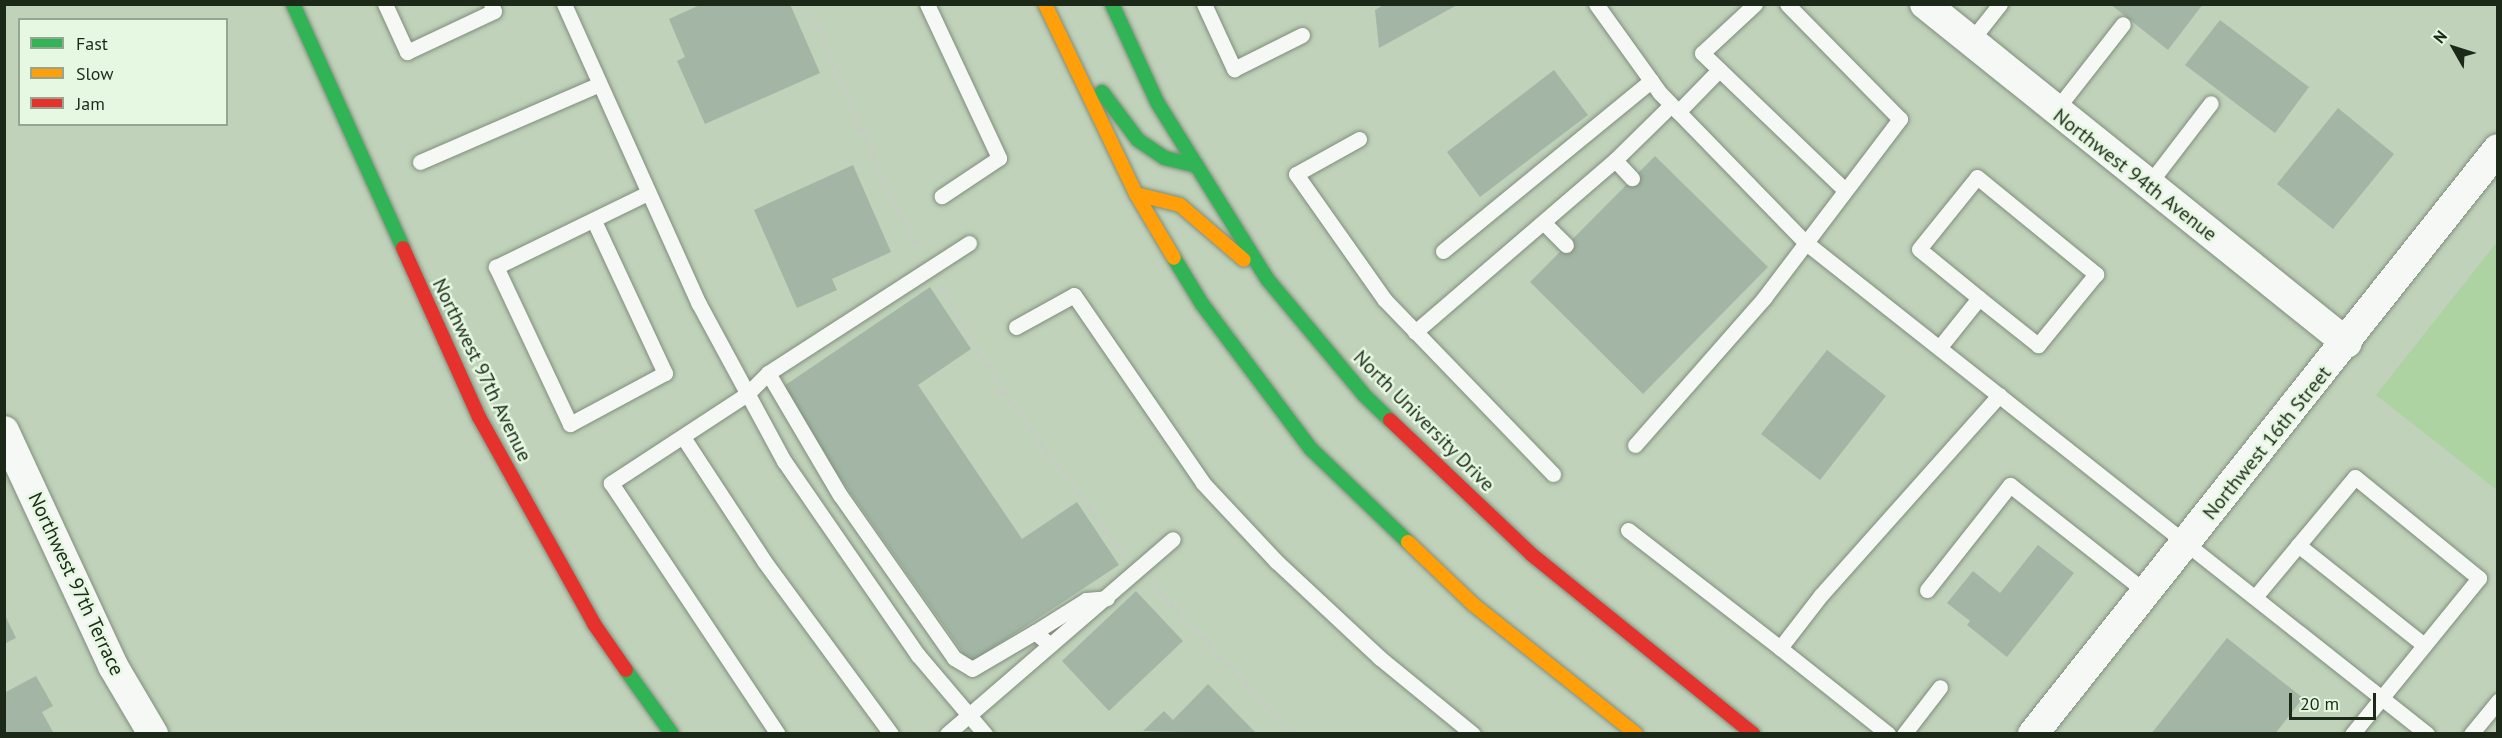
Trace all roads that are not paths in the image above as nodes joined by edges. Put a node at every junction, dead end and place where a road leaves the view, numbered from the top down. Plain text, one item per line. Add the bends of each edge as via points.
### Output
1 (293, 4) edge
2 (385, 4) edge
3 (491, 4) edge
4 (564, 4) edge
5 (927, 4) edge
6 (1045, 4) edge
7 (1112, 4) edge
8 (1204, 4) edge
9 (1755, 4) edge
10 (1787, 4) edge
11 (1925, 4) edge
12 (2000, 4) edge
13 (1602, 7) edge
14 (2122, 24) dead end
15 (1060, 35) junction
16 (1302, 35) dead end
17 (1969, 43) junction
18 (1719, 70) junction
19 (1651, 81) junction
20 (599, 84) junction
21 (2211, 104) dead end
22 (1675, 109) junction
23 (2055, 111) junction
24 (1359, 139) dead end
25 (2498, 149) edge
26 (1615, 160) junction
27 (420, 162) dead end
28 (1197, 166) junction
29 (1632, 178) dead end
30 (2148, 185) junction
31 (1844, 189) junction
32 (648, 193) junction
33 (1136, 194) junction
34 (942, 196) dead end
35 (594, 221) junction
36 (1544, 223) junction
37 (1805, 242) junction
38 (969, 243) dead end
39 (1566, 245) dead end
40 (1443, 251) dead end
41 (1268, 280) junction
42 (1979, 298) junction
43 (1016, 327) dead end
44 (1415, 332) junction
45 (2347, 343) junction
46 (1939, 348) junction
47 (768, 373) junction
48 (747, 394) junction
49 (1999, 395) junction
50 (4, 431) edge
51 (683, 437) junction
52 (1635, 445) dead end
53 (1553, 474) dead end
54 (1628, 530) dead end
55 (1173, 539) dead end
56 (2186, 543) junction
57 (2298, 545) junction
58 (1928, 590) dead end
59 (2147, 592) junction
60 (2255, 597) junction
61 (1107, 598) junction
62 (1035, 632) junction
63 (1050, 645) junction
64 (2424, 645) junction
65 (1780, 648) junction
66 (1940, 687) dead end
67 (2381, 698) junction
68 (2498, 701) edge
69 (968, 715) junction
70 (153, 734) edge
71 (672, 734) edge
72 (778, 734) edge
73 (891, 734) edge
74 (947, 734) edge
75 (985, 734) edge
76 (1473, 734) edge
77 (1635, 734) edge
78 (1753, 734) edge
79 (1888, 734) edge
80 (1904, 734) edge
81 (2033, 734) edge
82 (2352, 734) edge
83 (2427, 734) edge
84 (2471, 734) edge

1 - 71 main road, Northwest 97th Avenue via 479,417 594,624
2 - 3 lane via 407,52 494,11
4 - 20 lane
5 - 34 lane via 999,158
6 - 15 main road
7 - 28 main road, North University Drive via 1157,102
8 - 16 lane via 1234,69
9 - 18 lane via 1702,53
10 - 31 lane via 1900,119
11 - 17 street, Northwest 94th Avenue
12 - 17 lane
13 - 19 lane
14 - 23 lane
15 - 28 main road via 1138,140 1165,158
15 - 33 main road
17 - 23 street, Northwest 94th Avenue
18 - 22 lane
18 - 31 lane
19 - 22 lane
19 - 40 lane
20 - 27 lane
20 - 32 lane
21 - 30 lane
22 - 26 lane
22 - 37 lane
23 - 30 street, Northwest 94th Avenue
24 - 44 lane via 1296,174 1385,300
25 - 45 street, Northwest 16th Street
26 - 29 lane
26 - 36 lane
28 - 41 main road, North University Drive
30 - 45 street, Northwest 94th Avenue
31 - 37 lane
32 - 35 lane
32 - 48 lane via 699,304
33 - 41 main road via 1180,205
33 - 77 main road via 1202,304 1311,449 1474,605
35 - 35 lane via 496,267 570,424 665,373
36 - 39 lane
36 - 44 lane via 1468,283
37 - 46 lane
37 - 52 lane via 1764,298
38 - 47 lane
41 - 78 main road, North University Drive via 1364,394 1531,554
42 - 42 lane via 1919,249 1977,177 2096,274 2038,345
42 - 46 lane
43 - 76 lane via 1074,295 1203,483 1276,561 1380,658
44 - 53 lane
45 - 56 street, Northwest 16th Street
46 - 49 lane
47 - 48 lane
47 - 62 lane via 834,485 954,658 972,669
48 - 51 lane
48 - 69 lane via 784,461 850,561 918,655
49 - 56 lane
49 - 65 lane via 1821,595
50 - 70 street, Northwest 97th Terrace via 113,666
51 - 72 lane via 611,483
51 - 73 lane via 764,561
54 - 65 lane
55 - 61 lane
56 - 59 street, Northwest 16th Street
56 - 60 lane
57 - 60 lane
57 - 64 lane
57 - 64 lane via 2355,477 2479,578
58 - 59 lane via 2010,485
59 - 81 street, Northwest 16th Street
60 - 67 lane
61 - 62 lane via 1086,600
61 - 63 lane
62 - 63 lane
63 - 69 lane
64 - 67 lane
65 - 79 lane
66 - 80 lane
67 - 82 lane
67 - 83 lane
68 - 84 lane
69 - 74 lane
69 - 75 lane

